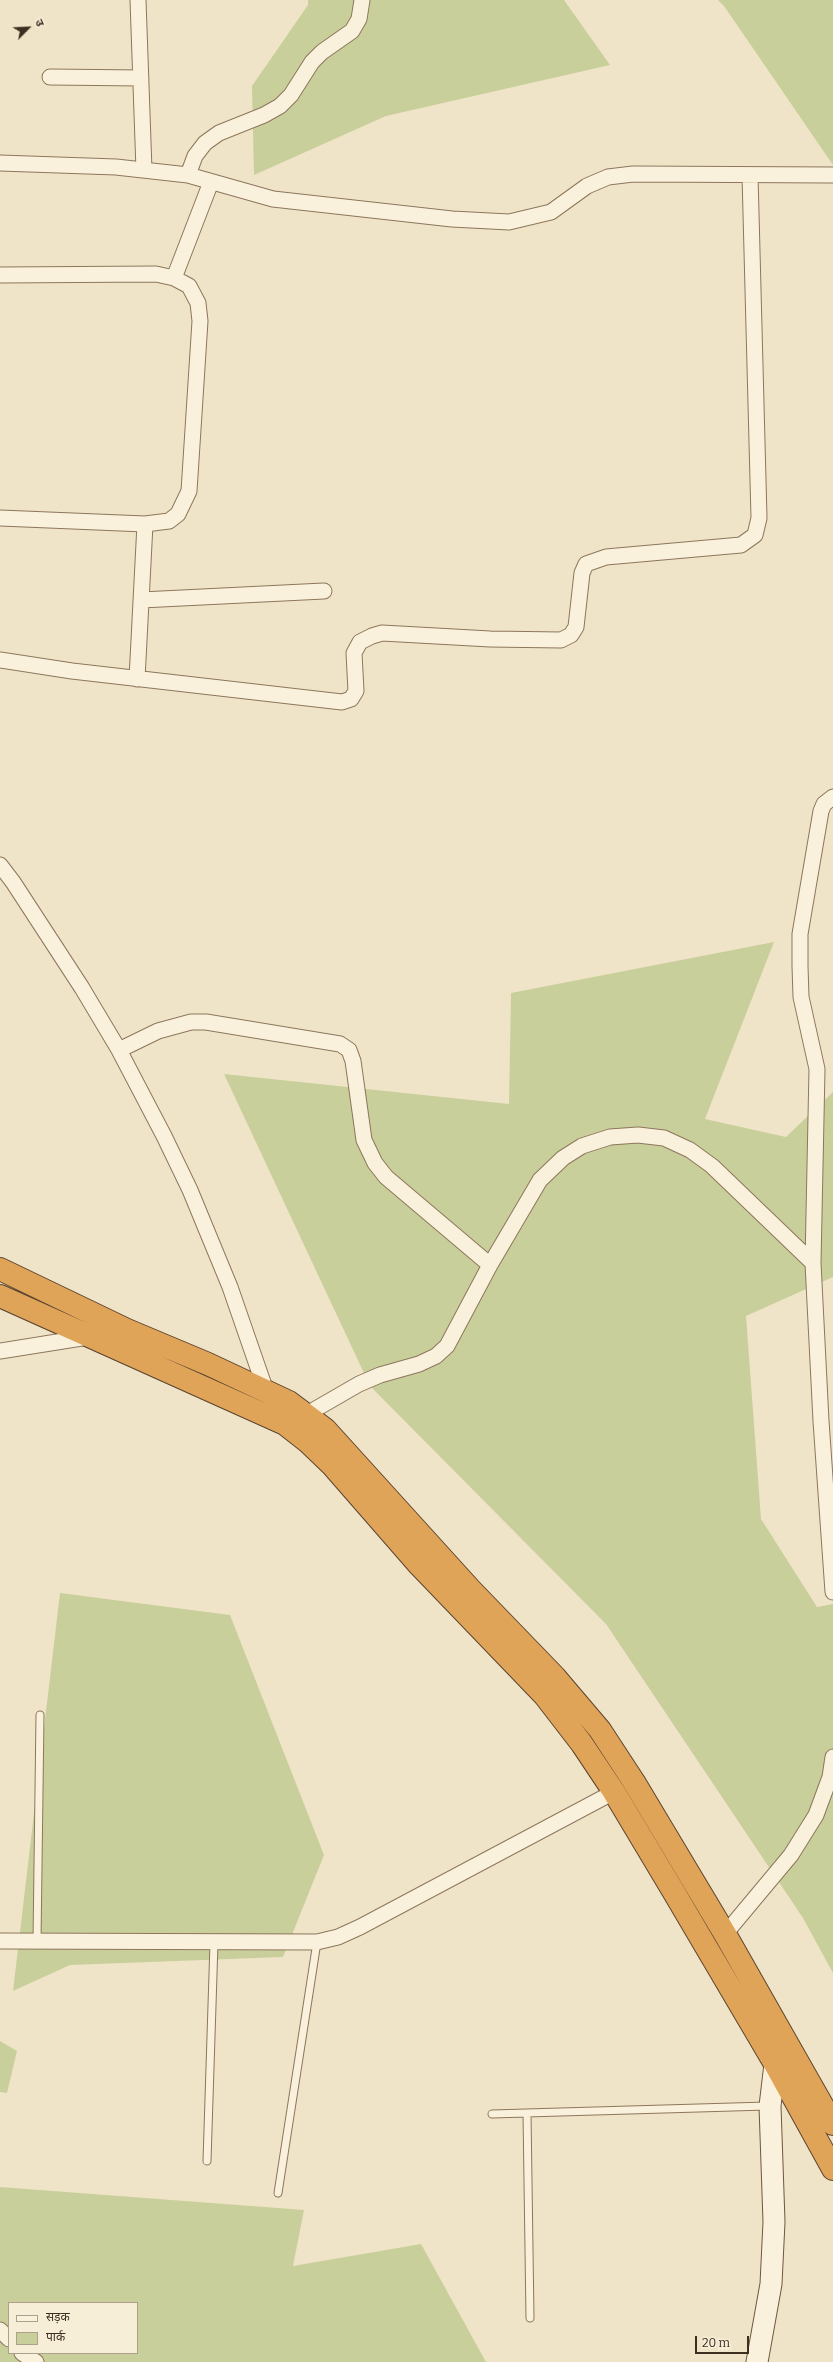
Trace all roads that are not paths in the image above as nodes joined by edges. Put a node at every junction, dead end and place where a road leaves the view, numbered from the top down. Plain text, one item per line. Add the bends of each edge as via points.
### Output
1 (138, 0) edge
2 (362, 0) edge
3 (50, 77) dead end
4 (141, 78) junction
5 (0, 163) edge
6 (144, 170) junction
7 (188, 175) junction
8 (750, 175) junction
9 (833, 175) edge
10 (211, 182) junction
11 (0, 275) edge
12 (174, 278) junction
13 (0, 518) edge
14 (145, 524) junction
15 (324, 591) dead end
16 (141, 600) junction
17 (0, 660) edge
18 (137, 679) junction
19 (833, 797) edge
20 (0, 865) edge
21 (120, 1050) junction
22 (812, 1263) junction
23 (490, 1265) junction
24 (0, 1269) edge
25 (0, 1296) edge
26 (88, 1337) junction
27 (0, 1351) edge
28 (266, 1391) junction
29 (307, 1414) junction
30 (827, 1419) edge
31 (831, 1550) edge
32 (833, 1592) edge
33 (40, 1715) dead end
34 (833, 1757) edge
35 (614, 1792) junction
36 (725, 1934) junction
37 (0, 1942) edge
38 (37, 1942) junction
39 (317, 1942) junction
40 (214, 1943) junction
41 (775, 2064) junction
42 (770, 2106) junction
43 (526, 2113) junction
44 (492, 2114) dead end
45 (833, 2124) edge
46 (206, 2161) dead end
47 (833, 2169) edge
48 (278, 2193) dead end
49 (530, 2318) dead end
50 (0, 2330) edge
51 (8, 2338) edge
52 (24, 2354) edge
53 (36, 2362) edge
54 (757, 2362) edge

1 - 4 street
2 - 7 street via 359,19 352,31 312,62 291,95 275,109 219,133 205,143 195,156
3 - 4 street
4 - 6 street
5 - 6 street
6 - 7 street
7 - 10 street
8 - 9 street
8 - 10 street via 633,174 608,177 587,186 551,212 509,222 452,219 273,199
8 - 18 street via 759,518 754,536 741,545 606,557 586,564 582,573 576,627 571,635 562,640 382,633 372,636 360,642 354,653 356,691 351,699 342,702
10 - 12 street
11 - 12 street via 156,274
12 - 14 street via 189,286 198,303 200,321 189,491 178,514 169,521
13 - 14 street
14 - 16 street
15 - 16 street
16 - 18 street
17 - 18 street
19 - 22 street via 824,804 821,811 800,934 801,998 817,1069
20 - 21 street via 51,938
21 - 23 street via 158,1031 191,1022 206,1022 340,1044 349,1050 353,1061 364,1140 375,1163 386,1177
21 - 28 street via 190,1190 230,1288
22 - 23 street via 712,1166 690,1150 664,1138 638,1135 610,1137 582,1146 563,1158 540,1180
22 - 30 street
23 - 29 street via 447,1346 436,1356 419,1364 380,1375
24 - 28 highway via 127,1330
25 - 26 highway
26 - 27 street
26 - 35 highway via 285,1424 308,1442 332,1465 420,1566 545,1696 582,1744
28 - 29 highway
29 - 36 highway via 325,1429 555,1677 600,1730
30 - 31 street
31 - 32 street
33 - 38 lane
34 - 36 street via 830,1777 816,1815 791,1855
35 - 39 street via 360,1926
35 - 41 highway
36 - 45 highway
37 - 38 street
38 - 40 street
39 - 40 street
39 - 48 lane
40 - 46 lane
41 - 42 street
41 - 47 highway
42 - 43 lane
42 - 54 street via 774,2222 771,2284
43 - 44 lane
43 - 49 lane
50 - 51 street
52 - 53 street

